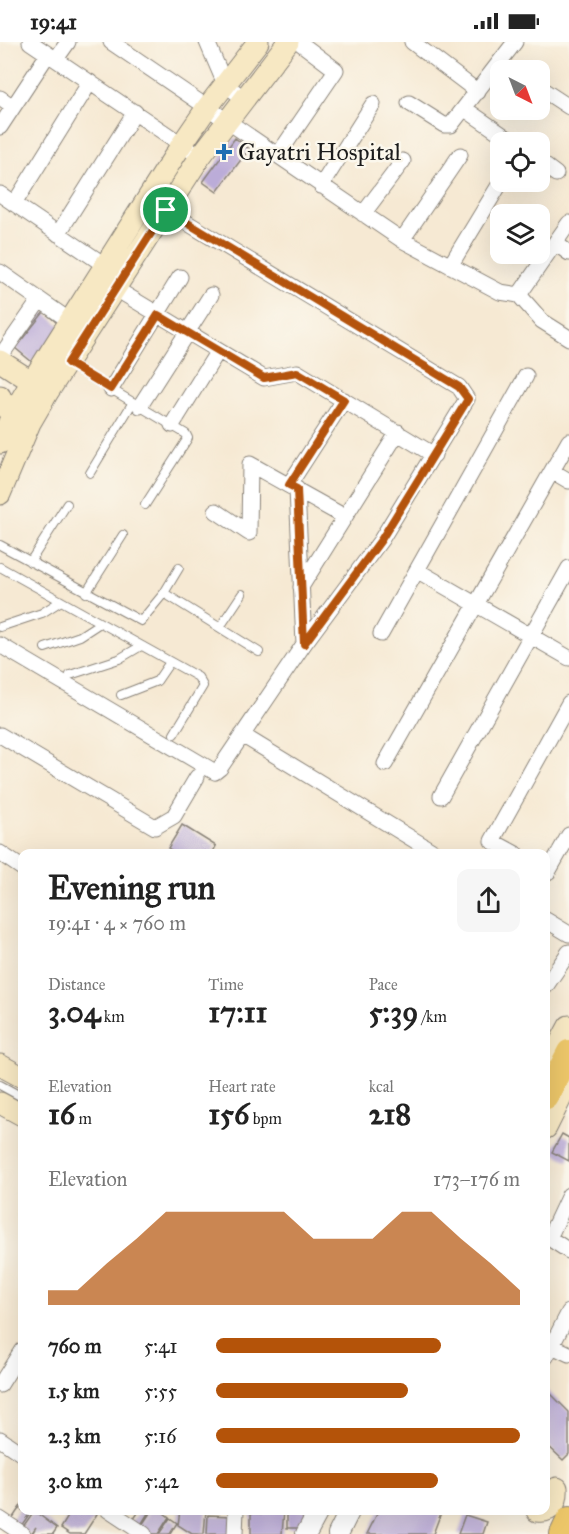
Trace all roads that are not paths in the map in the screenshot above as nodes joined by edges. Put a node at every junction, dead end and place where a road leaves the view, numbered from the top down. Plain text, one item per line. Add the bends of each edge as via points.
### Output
1 (30, 42) edge
2 (68, 42) edge
3 (111, 42) edge
4 (207, 42) edge
5 (258, 42) edge
6 (288, 42) edge
7 (299, 42) edge
8 (412, 42) edge
9 (515, 42) edge
10 (52, 56) junction
11 (509, 60) edge
12 (90, 82) junction
13 (490, 82) edge
14 (225, 84) junction
15 (478, 92) junction
16 (550, 95) edge
17 (0, 98) edge
18 (243, 98) junction
19 (409, 103) dead end
20 (373, 104) dead end
21 (13, 107) junction
22 (569, 107) edge
23 (206, 109) junction
24 (465, 109) junction
25 (135, 112) junction
26 (225, 122) junction
27 (0, 127) edge
28 (498, 132) edge
29 (182, 144) junction
30 (460, 154) dead end
31 (278, 155) junction
32 (200, 157) junction
33 (403, 160) dead end
34 (550, 170) edge
35 (556, 174) dead end
36 (321, 186) junction
37 (495, 192) edge
38 (0, 194) edge
39 (14, 204) junction
40 (166, 210) junction
41 (363, 214) junction
42 (569, 223) edge
43 (58, 234) junction
44 (402, 240) junction
45 (555, 243) junction
46 (569, 253) edge
47 (106, 266) junction
48 (450, 266) junction
49 (0, 272) edge
50 (180, 277) dead end
51 (116, 289) junction
52 (211, 295) dead end
53 (519, 295) junction
54 (39, 300) junction
55 (158, 315) junction
56 (70, 321) junction
57 (186, 333) junction
58 (569, 338) edge
59 (218, 351) junction
60 (0, 359) edge
61 (68, 363) junction
62 (526, 376) dead end
63 (25, 380) edge
64 (111, 389) junction
65 (344, 400) junction
66 (136, 404) junction
67 (10, 409) edge
68 (172, 425) junction
69 (398, 432) junction
70 (569, 441) edge
71 (0, 443) edge
72 (434, 455) junction
73 (552, 471) junction
74 (90, 472) dead end
75 (569, 481) edge
76 (293, 487) junction
77 (0, 494) edge
78 (67, 504) dead end
79 (145, 505) dead end
80 (216, 511) dead end
81 (345, 517) junction
82 (123, 535) dead end
83 (0, 545) edge
84 (30, 562) junction
85 (0, 567) edge
86 (178, 568) dead end
87 (569, 568) edge
88 (418, 571) junction
89 (301, 587) junction
90 (86, 593) junction
91 (164, 593) junction
92 (242, 594) dead end
93 (61, 601) junction
94 (476, 603) junction
95 (100, 623) junction
96 (0, 627) edge
97 (220, 627) junction
98 (381, 634) dead end
99 (530, 635) junction
100 (304, 644) junction
101 (0, 645) edge
102 (141, 646) junction
103 (45, 648) dead end
104 (259, 652) dead end
105 (569, 658) edge
106 (170, 662) junction
107 (70, 675) dead end
108 (121, 695) dead end
109 (569, 702) edge
110 (174, 734) dead end
111 (0, 735) edge
112 (242, 735) junction
113 (385, 764) dead end
114 (197, 777) dead end
115 (441, 796) dead end
116 (569, 835) edge
117 (429, 849) edge
118 (506, 849) edge
119 (0, 853) edge
120 (18, 865) edge
121 (550, 868) edge
122 (550, 922) edge
123 (569, 934) edge
124 (569, 952) edge
125 (550, 980) edge
126 (569, 1026) edge
127 (569, 1052) edge
128 (550, 1062) edge
129 (0, 1065) edge
130 (18, 1075) edge
131 (569, 1082) edge
132 (0, 1085) edge
133 (550, 1089) edge
134 (18, 1095) edge
135 (0, 1103) edge
136 (18, 1113) edge
137 (550, 1120) edge
138 (569, 1195) edge
139 (550, 1236) edge
140 (550, 1239) edge
141 (569, 1251) edge
142 (569, 1312) edge
143 (550, 1345) edge
144 (550, 1349) edge
145 (569, 1354) edge
146 (18, 1356) edge
147 (0, 1384) edge
148 (0, 1439) edge
149 (18, 1451) edge
150 (116, 1515) edge
151 (236, 1515) edge
152 (316, 1515) edge
153 (348, 1515) edge
154 (0, 1519) edge
155 (23, 1534) edge
156 (144, 1534) edge
157 (235, 1534) edge
158 (306, 1534) edge
159 (338, 1534) edge

1 - 10 street
2 - 10 street
3 - 23 street
4 - 14 street
5 - 14 main road
6 - 18 main road
7 - 31 street via 336,70
8 - 15 street
9 - 11 street
10 - 12 street
10 - 21 street
12 - 25 street
12 - 39 street
13 - 15 street
14 - 18 street
14 - 23 main road
15 - 24 street
16 - 22 street
17 - 21 street
18 - 26 main road
19 - 24 street via 446,126
20 - 36 street
21 - 27 street
23 - 26 street
23 - 29 main road
24 - 28 street
25 - 29 street
25 - 43 street
26 - 31 street
26 - 32 main road
29 - 32 street
29 - 47 main road
30 - 44 street
31 - 36 street
32 - 40 main road
33 - 41 street
34 - 35 street
36 - 41 street
37 - 48 street
38 - 39 street
39 - 43 street
40 - 51 main road
40 - 72 street via 462,388 468,399
41 - 44 street
42 - 45 street
43 - 47 street
44 - 48 street
45 - 46 street
45 - 53 street
47 - 56 main road
48 - 53 street via 500,292
49 - 54 street
50 - 55 street
51 - 55 street
51 - 61 main road
52 - 57 street
53 - 58 street via 542,321
54 - 56 street
54 - 60 street
55 - 57 street
55 - 64 street
56 - 63 main road
57 - 59 street
57 - 66 street
59 - 65 street via 264,378 297,372
59 - 68 street
60 - 63 main road
61 - 63 main road
61 - 64 lane
62 - 88 street
63 - 67 main road
64 - 66 lane
65 - 69 street
65 - 76 street
66 - 68 lane
66 - 74 lane
67 - 71 main road
67 - 77 main road
68 - 79 lane via 188,438
69 - 72 street
69 - 81 street
70 - 73 street
72 - 100 street via 381,540
73 - 75 street
73 - 94 street
76 - 80 street via 250,464 249,533
76 - 81 street
76 - 89 street
78 - 84 lane
81 - 89 street
82 - 90 lane
83 - 84 lane
84 - 90 lane
85 - 93 lane
86 - 91 lane
87 - 99 street
88 - 94 street
88 - 98 street
89 - 100 street
90 - 91 lane via 141,621
91 - 97 lane
92 - 97 lane
93 - 95 lane
93 - 96 lane via 42,613
94 - 99 street
94 - 113 street
95 - 102 lane
95 - 103 lane via 80,636
97 - 104 lane
99 - 105 street
99 - 115 street
100 - 112 street
101 - 112 street via 215,772
102 - 106 lane
102 - 107 lane via 119,659
106 - 108 lane via 157,681
106 - 110 lane via 198,677 203,686
109 - 118 street via 492,842
111 - 114 street via 155,827 174,816
112 - 117 street
116 - 121 street
119 - 120 street
122 - 123 street
124 - 125 street
126 - 128 main road
127 - 133 main road
129 - 130 main road
131 - 137 main road
132 - 134 lane
135 - 136 main road
138 - 139 street
140 - 141 street
142 - 143 street
144 - 145 street
146 - 147 street
148 - 149 street
150 - 156 street
151 - 157 street
152 - 158 street
153 - 159 street
154 - 155 street

